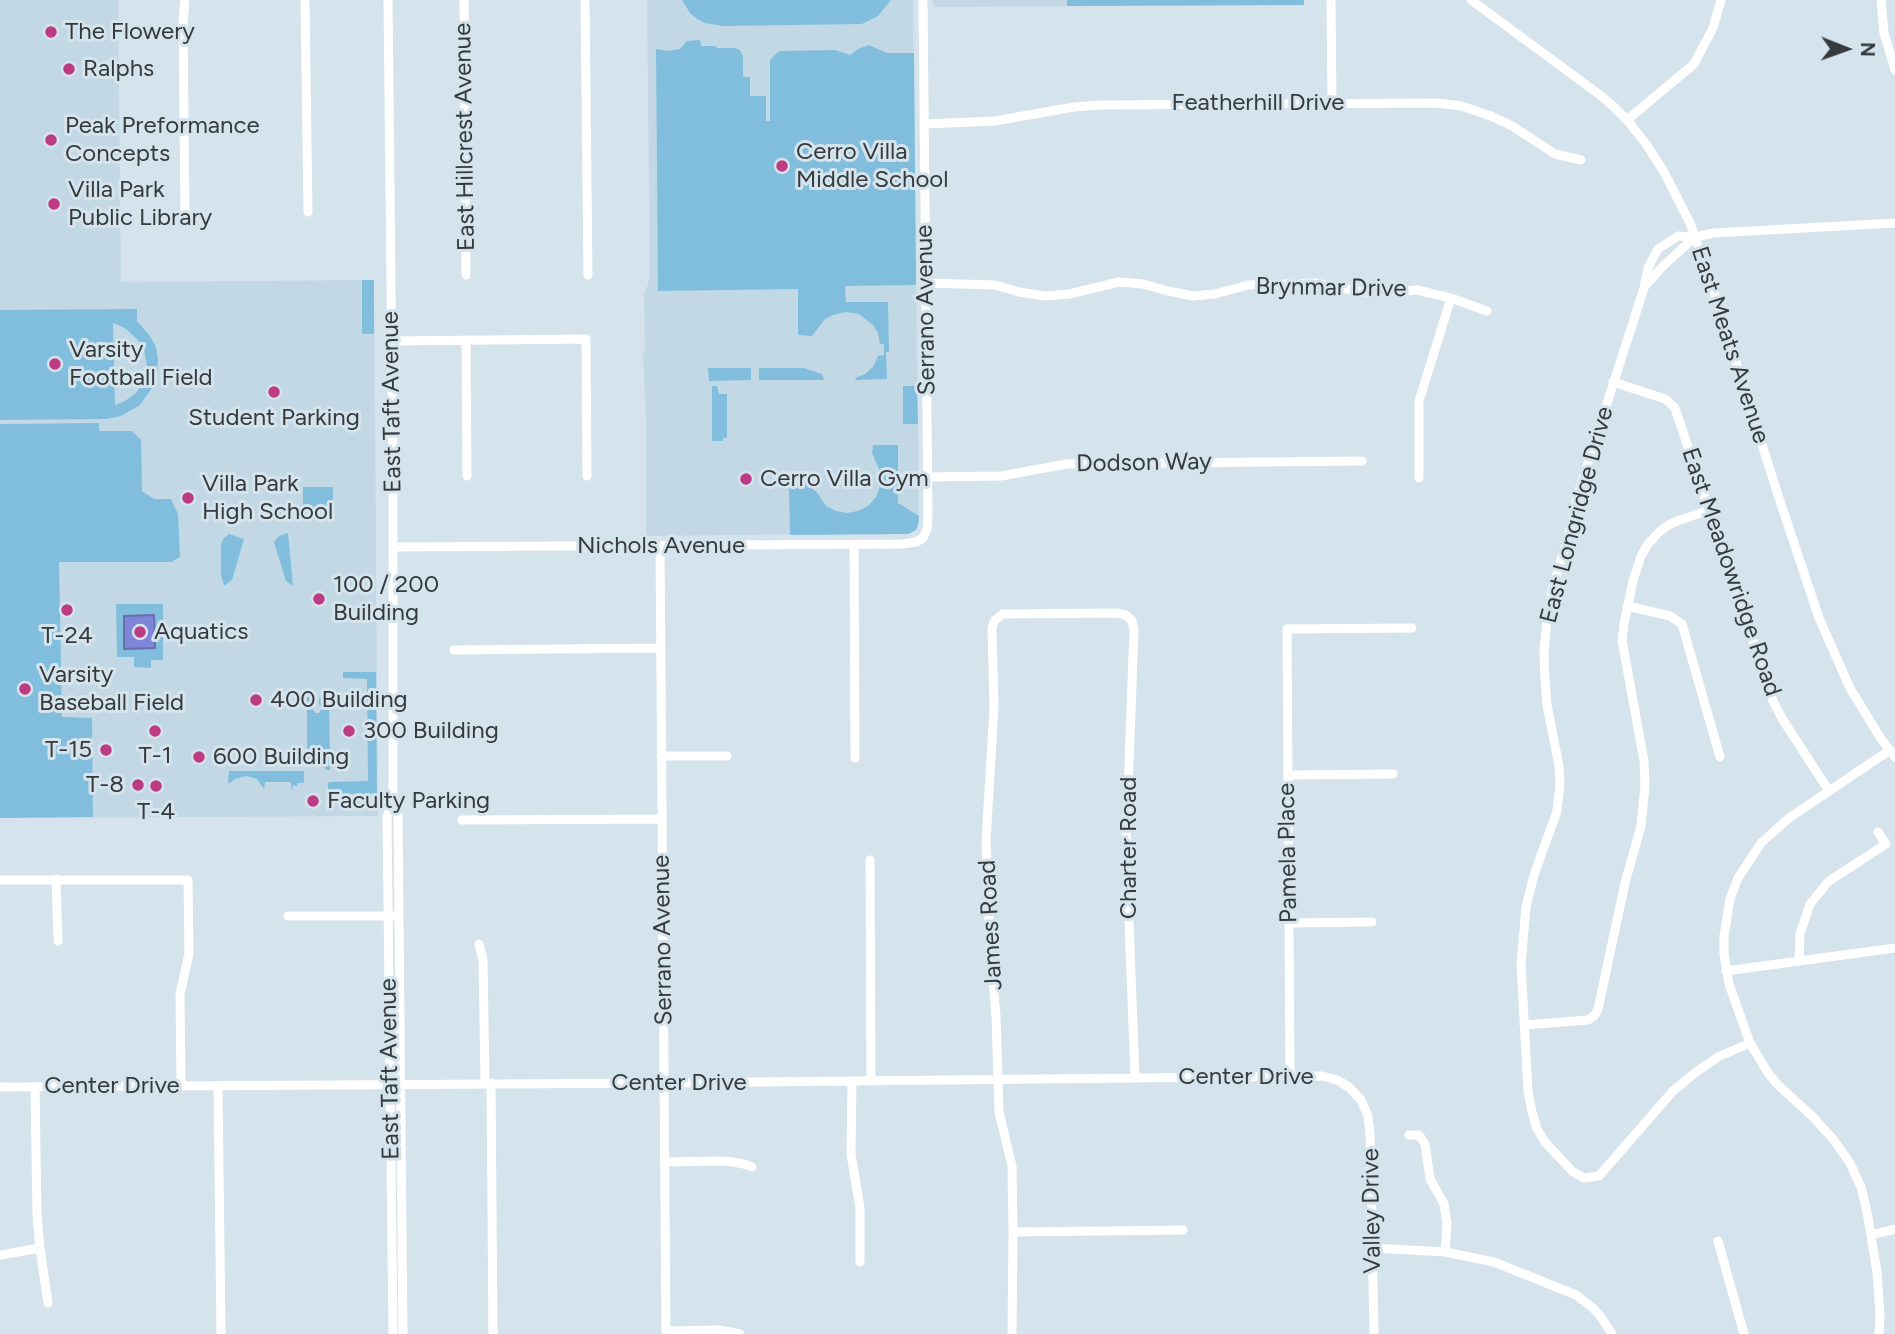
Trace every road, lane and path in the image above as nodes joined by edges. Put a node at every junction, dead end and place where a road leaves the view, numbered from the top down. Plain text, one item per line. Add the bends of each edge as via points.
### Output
1 (185, 0) edge
2 (305, 0) edge
3 (388, 0) edge
4 (464, 0) edge
5 (585, 0) edge
6 (923, 0) edge
7 (1331, 0) edge
8 (1471, 0) edge
9 (1721, 0) edge
10 (1881, 0) edge
11 (1895, 70) edge
12 (1332, 103) junction
13 (1627, 120) junction
14 (924, 124) junction
15 (1581, 160) dead end
16 (308, 212) dead end
17 (184, 215) dead end
18 (1895, 223) edge
19 (1695, 237) junction
20 (466, 275) dead end
21 (588, 275) dead end
22 (926, 283) junction
23 (1644, 288) junction
24 (1451, 298) junction
25 (1487, 311) dead end
26 (467, 340) junction
27 (391, 341) junction
28 (1613, 382) junction
29 (1362, 461) dead end
30 (467, 476) dead end
31 (587, 476) dead end
32 (928, 477) junction
33 (1419, 478) dead end
34 (1710, 510) junction
35 (925, 535) joint
36 (854, 545) junction
37 (660, 546) junction
38 (393, 547) junction
39 (1627, 606) junction
40 (997, 617) joint
41 (1412, 628) dead end
42 (660, 648) junction
43 (454, 650) dead end
44 (1892, 753) edge
45 (661, 756) junction
46 (727, 756) dead end
47 (1720, 757) dead end
48 (855, 758) dead end
49 (1393, 774) dead end
50 (1288, 775) junction
51 (1829, 791) junction
52 (393, 805) junction
53 (662, 819) junction
54 (462, 820) dead end
55 (1878, 832) dead end
56 (870, 860) dead end
57 (56, 879) junction
58 (0, 880) edge
59 (288, 916) dead end
60 (388, 916) junction
61 (399, 916) junction
62 (1371, 922) dead end
63 (1289, 923) junction
64 (58, 941) dead end
65 (479, 944) dead end
66 (1895, 948) edge
67 (1799, 960) junction
68 (1726, 971) junction
69 (1524, 1025) junction
70 (1750, 1043) junction
71 (1290, 1077) junction
72 (1135, 1078) junction
73 (997, 1079) junction
74 (871, 1081) junction
75 (852, 1082) junction
76 (488, 1083) junction
77 (664, 1083) junction
78 (396, 1085) junction
79 (181, 1086) junction
80 (218, 1086) junction
81 (0, 1087) edge
82 (35, 1087) junction
83 (1354, 1092) joint
84 (1409, 1135) dead end
85 (665, 1162) junction
86 (752, 1167) dead end
87 (1895, 1229) edge
88 (1183, 1230) dead end
89 (1013, 1232) junction
90 (1871, 1235) junction
91 (1718, 1241) dead end
92 (40, 1248) junction
93 (1373, 1248) junction
94 (1445, 1252) junction
95 (0, 1255) edge
96 (860, 1262) dead end
97 (48, 1303) dead end
98 (398, 1319) junction
99 (666, 1333) edge
100 (221, 1334) edge
101 (393, 1334) edge
102 (403, 1334) edge
103 (493, 1334) edge
104 (740, 1334) edge
105 (1012, 1334) edge
106 (1374, 1334) edge
107 (1612, 1334) edge
108 (1744, 1334) edge
109 (1879, 1334) edge

1 - 17 street
2 - 16 street
3 - 27 street, East Taft Avenue
4 - 20 street, East Hillcrest Avenue
5 - 21 street
6 - 14 street, Serrano Avenue
7 - 12 street
8 - 13 street, East Meats Avenue
9 - 13 street via 1713,28 1694,64
10 - 11 street via 1884,33
12 - 14 street, Featherhill Drive via 1100,105 995,121
12 - 15 street, Featherhill Drive via 1461,106 1503,121 1555,154
13 - 19 street, East Meats Avenue via 1664,172
14 - 22 street, Serrano Avenue
18 - 19 street
19 - 23 street, East Longridge Drive
19 - 23 street, East Longridge Drive via 1678,236 1658,248
19 - 44 street, East Meats Avenue via 1819,618 1850,688
22 - 24 street, Brynmar Drive via 995,285 1045,296 1119,282 1193,296 1248,285 1315,283 1369,293 1417,290
22 - 32 street, Serrano Avenue
23 - 28 street, East Longridge Drive
24 - 25 street, Brynmar Drive
24 - 33 street via 1419,401
26 - 27 street
26 - 30 street
26 - 31 street via 586,340
27 - 38 street, East Taft Avenue
28 - 34 street, East Meadowridge Road via 1665,399 1675,408
28 - 69 street, East Longridge Drive via 1577,497 1547,619 1547,705 1560,784 1557,811 1526,907 1521,964
29 - 32 street, Dodson Way via 1067,464 1001,476
32 - 35 street, Serrano Avenue
34 - 39 street via 1667,526 1648,544 1636,568
34 - 51 street, East Meadowridge Road via 1773,701
35 - 36 street, Nichols Avenue via 911,543
36 - 37 street, Nichols Avenue
36 - 48 street
37 - 38 street, Nichols Avenue
37 - 42 street, Serrano Avenue
38 - 52 street, East Taft Avenue
39 - 47 street via 1670,616 1682,624
39 - 69 street via 1623,651 1645,785 1641,826 1600,1002 1588,1020
40 - 72 street, Charter Road via 1011,613 1117,613 1130,618 1126,843
40 - 73 street, James Road via 992,628 994,708 986,841
41 - 50 street, Pamela Place via 1287,629
42 - 43 street
42 - 45 street, Serrano Avenue
44 - 51 street
45 - 46 street
45 - 53 street, Serrano Avenue
49 - 50 street
50 - 63 street, Pamela Place
51 - 68 street via 1776,828 1738,878 1726,917
52 - 60 street, East Taft Avenue via 387,816
52 - 61 street, East Taft Avenue via 398,816
53 - 54 street
53 - 77 street, Serrano Avenue
55 - 67 street via 1886,844 1829,881 1810,904 1802,923
56 - 74 street
57 - 58 street
57 - 64 street
57 - 79 street via 188,880 189,954 180,994
59 - 60 street
60 - 61 street
60 - 78 street, East Taft Avenue
61 - 78 street, East Taft Avenue
62 - 63 street
63 - 71 street, Pamela Place
65 - 76 street
66 - 67 street
67 - 68 street
68 - 70 street
69 - 70 street, East Longridge Drive via 1528,1091 1537,1129 1545,1143 1584,1178 1604,1172 1672,1091 1718,1057
70 - 90 street via 1777,1084 1812,1116 1850,1163 1861,1187
71 - 72 street, Center Drive
71 - 83 street, Center Drive via 1322,1076
72 - 73 street, Center Drive
73 - 74 street, Center Drive
73 - 89 street, James Road via 1000,1120 1012,1166
74 - 75 street, Center Drive
75 - 77 street, Center Drive
75 - 96 street via 851,1154 860,1208
76 - 77 street, Center Drive
76 - 78 street, Center Drive
76 - 103 street
77 - 85 street, Serrano Avenue
78 - 80 street, Center Drive
78 - 98 street, East Taft Avenue
79 - 80 street, Center Drive
79 - 82 street, Center Drive
80 - 100 street
81 - 82 street, Center Drive
82 - 92 street
83 - 93 street, Valley Drive via 1369,1125
84 - 94 street via 1419,1135 1424,1144 1430,1179 1444,1204
85 - 86 street via 726,1161
85 - 99 street, Serrano Avenue
87 - 90 street
88 - 89 street
89 - 105 street, James Road
90 - 109 street
91 - 108 street
92 - 95 street
92 - 97 street
93 - 94 street
93 - 106 street, Valley Drive
94 - 107 street via 1494,1262 1576,1294
98 - 101 street, East Taft Avenue
98 - 102 street, East Taft Avenue
99 - 104 street via 719,1330

